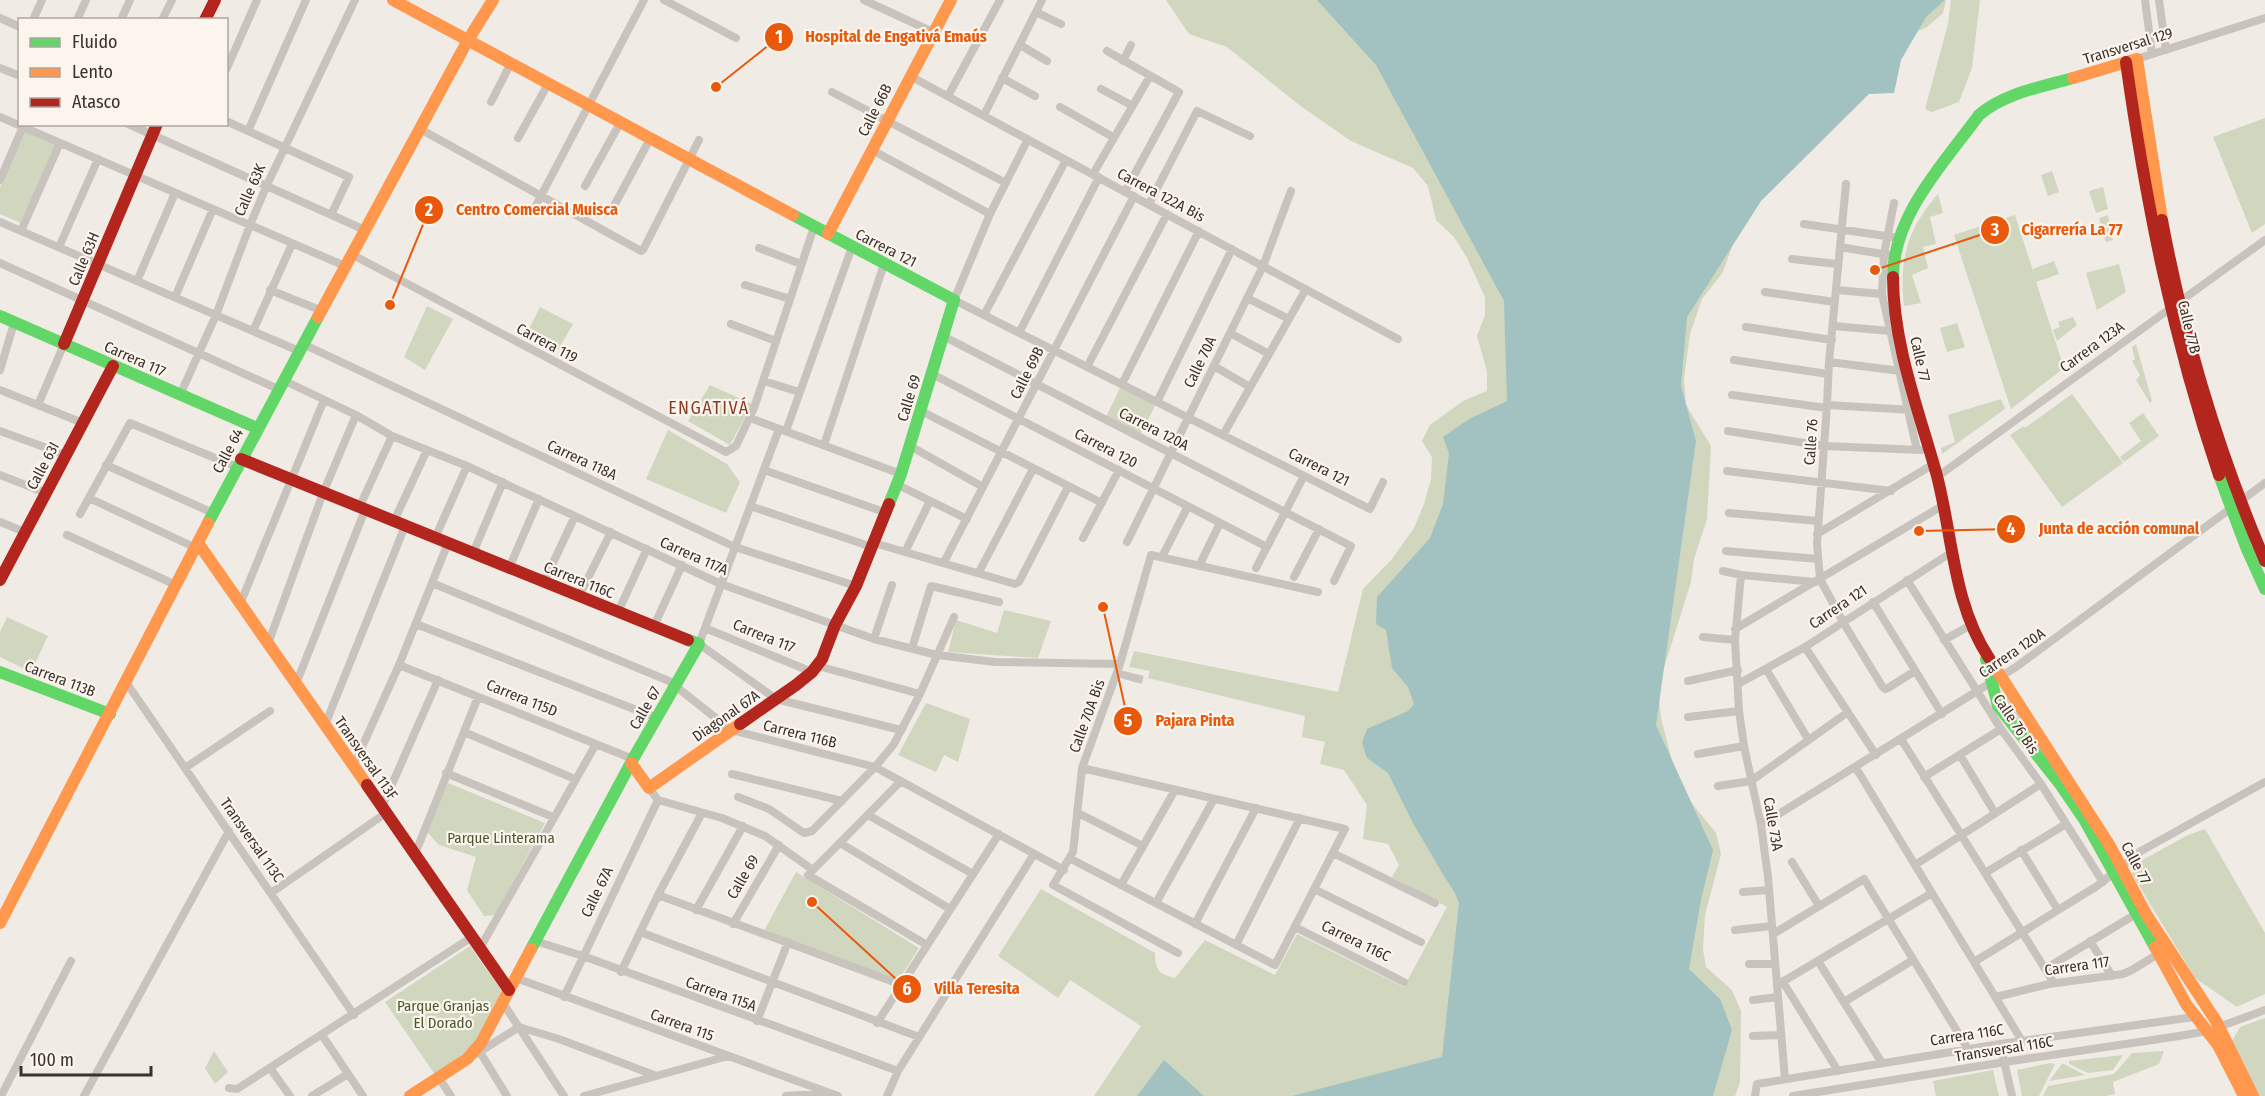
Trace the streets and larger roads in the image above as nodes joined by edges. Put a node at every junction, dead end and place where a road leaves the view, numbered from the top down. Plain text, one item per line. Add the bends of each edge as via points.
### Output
1 (42, 0) edge
2 (86, 0) edge
3 (130, 0) edge
4 (171, 0) edge
5 (215, 0) edge
6 (257, 0) edge
7 (306, 0) edge
8 (355, 0) edge
9 (393, 0) edge
10 (493, 0) edge
11 (644, 0) edge
12 (664, 0) edge
13 (864, 0) edge
14 (951, 0) edge
15 (1000, 0) edge
16 (1042, 0) edge
17 (2145, 0) edge
18 (2159, 0) edge
19 (1036, 12) junction
20 (0, 18) edge
21 (34, 18) edge
22 (78, 18) edge
23 (122, 18) edge
24 (163, 18) edge
25 (207, 18) edge
26 (2265, 18) edge
27 (1061, 24) dead end
28 (18, 26) edge
29 (933, 32) junction
30 (736, 38) dead end
31 (468, 40) junction
32 (1020, 45) junction
33 (1131, 45) dead end
34 (2166, 50) junction
35 (1107, 51) dead end
36 (2152, 54) junction
37 (1047, 61) dead end
38 (1124, 61) junction
39 (2132, 61) junction
40 (511, 63) junction
41 (228, 65) edge
42 (0, 68) edge
43 (18, 75) edge
44 (910, 75) junction
45 (1149, 76) junction
46 (1002, 78) junction
47 (548, 84) junction
48 (1101, 89) dead end
49 (832, 92) dead end
50 (948, 96) junction
51 (1035, 96) dead end
52 (1999, 101) joint
53 (491, 102) dead end
54 (1131, 105) junction
55 (588, 106) junction
56 (1060, 107) dead end
57 (984, 115) junction
58 (0, 117) edge
59 (887, 121) junction
60 (228, 122) edge
61 (620, 123) junction
62 (18, 124) edge
63 (23, 126) edge
64 (137, 126) edge
65 (420, 129) junction
66 (155, 130) edge
67 (248, 131) junction
68 (1250, 136) dead end
69 (1113, 137) junction
70 (518, 138) dead end
71 (650, 139) junction
72 (1028, 139) junction
73 (699, 141) dead end
74 (60, 143) junction
75 (284, 149) junction
76 (872, 150) junction
77 (98, 159) junction
78 (689, 160) junction
79 (1066, 160) junction
80 (135, 176) junction
81 (1096, 176) junction
82 (0, 180) edge
83 (1006, 183) junction
84 (1846, 184) dead end
85 (585, 186) dead end
86 (266, 187) junction
87 (1291, 191) dead end
88 (1125, 192) junction
89 (175, 193) junction
90 (540, 196) junction
91 (1134, 196) junction
92 (1894, 203) dead end
93 (615, 204) dead end
94 (1149, 204) junction
95 (213, 209) junction
96 (532, 213) dead end
97 (990, 214) junction
98 (1167, 214) junction
99 (331, 215) junction
100 (0, 222) edge
101 (1804, 224) dead end
102 (250, 225) junction
103 (814, 227) junction
104 (365, 230) junction
105 (1841, 230) junction
106 (21, 231) junction
107 (1199, 231) junction
108 (828, 234) junction
109 (1893, 237) junction
110 (2265, 240) edge
111 (292, 244) junction
112 (852, 247) junction
113 (1840, 247) junction
114 (59, 248) junction
115 (759, 248) dead end
116 (1232, 249) junction
117 (351, 254) junction
118 (1889, 255) junction
119 (1792, 259) dead end
120 (0, 263) edge
121 (98, 264) junction
122 (801, 264) junction
123 (884, 264) junction
124 (1837, 264) junction
125 (345, 266) junction
126 (1263, 266) junction
127 (137, 281) junction
128 (744, 285) dead end
129 (1306, 289) junction
130 (270, 290) junction
131 (1836, 290) junction
132 (1765, 292) dead end
133 (1882, 294) junction
134 (175, 297) junction
135 (1247, 298) junction
136 (790, 299) junction
137 (82, 300) junction
138 (954, 300) junction
139 (1836, 302) junction
140 (2174, 305) junction
141 (321, 310) junction
142 (216, 315) junction
143 (984, 315) junction
144 (0, 316) edge
145 (1289, 319) junction
146 (14, 323) junction
147 (731, 324) dead end
148 (1834, 326) junction
149 (1746, 327) dead end
150 (253, 331) junction
151 (1890, 331) junction
152 (1019, 333) junction
153 (1230, 333) junction
154 (943, 336) junction
155 (1398, 339) dead end
156 (1832, 340) junction
157 (776, 341) junction
158 (64, 344) junction
159 (301, 347) junction
160 (1054, 350) junction
161 (199, 352) junction
162 (1269, 354) junction
163 (1734, 360) dead end
164 (1828, 362) junction
165 (113, 366) junction
166 (1214, 366) junction
167 (1087, 367) junction
168 (0, 370) edge
169 (1902, 371) junction
170 (932, 374) junction
171 (1828, 374) junction
172 (764, 381) junction
173 (1037, 384) junction
174 (1122, 384) junction
175 (281, 385) junction
176 (1250, 387) junction
177 (0, 390) edge
178 (799, 392) junction
179 (180, 395) junction
180 (1732, 395) dead end
181 (324, 400) junction
182 (1157, 402) junction
183 (38, 405) junction
184 (1827, 407) junction
185 (1912, 410) junction
186 (921, 411) junction
187 (356, 415) junction
188 (750, 418) junction
189 (1019, 418) junction
190 (1188, 418) junction
191 (83, 423) junction
192 (257, 428) junction
193 (783, 430) junction
194 (0, 431) edge
195 (1728, 431) dead end
196 (1223, 435) junction
197 (392, 436) junction
198 (824, 445) junction
199 (910, 446) junction
200 (1824, 446) junction
201 (427, 450) junction
202 (1922, 450) junction
203 (1001, 452) junction
204 (1171, 453) junction
205 (66, 455) junction
206 (239, 463) junction
207 (106, 465) junction
208 (1932, 465) junction
209 (467, 466) junction
210 (1033, 469) junction
211 (764, 470) junction
212 (1119, 470) junction
213 (1727, 471) dead end
214 (0, 475) edge
215 (1304, 476) junction
216 (1937, 477) junction
217 (291, 480) junction
218 (900, 480) junction
219 (503, 482) junction
220 (1383, 482) dead end
221 (1821, 482) junction
222 (2265, 483) edge
223 (983, 487) junction
224 (1068, 487) junction
225 (1154, 488) junction
226 (1891, 491) junction
227 (46, 493) junction
228 (323, 493) junction
229 (89, 498) junction
230 (539, 499) junction
231 (930, 501) junction
232 (1102, 503) junction
233 (2236, 505) junction
234 (750, 506) junction
235 (1188, 506) junction
236 (1942, 506) junction
237 (362, 509) junction
238 (1286, 512) junction
239 (213, 513) junction
240 (887, 513) junction
241 (1729, 513) dead end
242 (80, 514) dead end
243 (575, 516) junction
244 (967, 519) junction
245 (1818, 521) junction
246 (0, 522) edge
247 (1220, 523) junction
248 (399, 524) junction
249 (1319, 529) junction
250 (26, 532) junction
251 (610, 532) junction
252 (1817, 534) junction
253 (67, 535) dead end
254 (435, 538) junction
255 (1083, 538) dead end
256 (1127, 542) dead end
257 (448, 543) junction
258 (197, 545) junction
259 (873, 545) junction
260 (735, 547) junction
261 (1267, 547) junction
262 (647, 549) junction
263 (1726, 551) dead end
264 (905, 552) junction
265 (1952, 552) junction
266 (473, 553) junction
267 (1162, 557) junction
268 (1818, 559) junction
269 (2265, 561) edge
270 (944, 562) junction
271 (682, 565) junction
272 (3, 566) edge
273 (1199, 566) junction
274 (509, 568) junction
275 (1256, 568) dead end
276 (1723, 571) dead end
277 (979, 572) junction
278 (1741, 575) junction
279 (1294, 577) dead end
280 (0, 579) edge
281 (1334, 580) dead end
282 (1818, 580) junction
283 (1907, 580) junction
284 (544, 582) junction
285 (432, 584) junction
286 (721, 584) junction
287 (176, 585) junction
288 (892, 585) dead end
289 (856, 586) junction
290 (2265, 589) edge
291 (1318, 592) dead end
292 (579, 596) junction
293 (999, 602) dead end
294 (1873, 602) junction
295 (240, 604) junction
296 (618, 612) junction
297 (954, 617) dead end
298 (1843, 622) junction
299 (416, 624) junction
300 (835, 625) junction
301 (1971, 625) junction
302 (654, 626) junction
303 (705, 628) junction
304 (1735, 629) junction
305 (1703, 637) dead end
306 (874, 639) junction
307 (1735, 640) junction
308 (1944, 640) junction
309 (268, 644) junction
310 (699, 644) junction
311 (1805, 647) junction
312 (912, 648) junction
313 (937, 655) junction
314 (399, 665) junction
315 (815, 669) junction
316 (1119, 669) junction
317 (1766, 669) junction
318 (1738, 670) junction
319 (1916, 671) junction
320 (0, 672) edge
321 (1135, 678) tunnel mouth
322 (438, 680) junction
323 (1997, 680) junction
324 (1688, 681) dead end
325 (126, 682) junction
326 (296, 684) junction
327 (1738, 684) junction
328 (676, 685) junction
329 (1978, 691) junction
330 (920, 694) junction
331 (478, 697) junction
332 (776, 699) junction
333 (270, 711) dead end
334 (1739, 711) junction
335 (1848, 712) junction
336 (110, 714) junction
337 (1942, 714) junction
338 (1688, 717) dead end
339 (657, 718) junction
340 (325, 725) junction
341 (2001, 729) junction
342 (731, 730) junction
343 (901, 730) junction
344 (464, 732) junction
345 (2014, 738) junction
346 (1808, 740) junction
347 (1901, 740) junction
348 (596, 744) junction
349 (1744, 746) junction
350 (1698, 753) dead end
351 (1876, 755) junction
352 (1960, 755) junction
353 (632, 761) junction
354 (353, 767) junction
355 (875, 767) junction
356 (185, 768) junction
357 (1083, 768) junction
358 (1856, 768) junction
359 (446, 773) junction
360 (732, 774) dead end
361 (1924, 777) junction
362 (575, 779) junction
363 (901, 781) junction
364 (1751, 781) junction
365 (2265, 782) edge
366 (2041, 784) junction
367 (2060, 784) junction
368 (1718, 786) dead end
369 (649, 788) junction
370 (1175, 790) junction
371 (2047, 792) junction
372 (738, 797) dead end
373 (1214, 799) junction
374 (658, 800) junction
375 (842, 801) junction
376 (1256, 808) junction
377 (384, 810) junction
378 (702, 813) junction
379 (1078, 813) junction
380 (1995, 813) junction
381 (868, 815) junction
382 (553, 817) junction
383 (1300, 818) junction
384 (2066, 824) junction
385 (1761, 825) junction
386 (743, 826) junction
387 (229, 831) junction
388 (999, 834) junction
389 (1962, 836) junction
390 (840, 843) junction
391 (779, 845) junction
392 (1143, 846) junction
393 (2021, 850) junction
394 (1333, 853) junction
395 (414, 854) junction
396 (1034, 854) junction
397 (1071, 859) junction
398 (1792, 862) dead end
399 (1915, 865) junction
400 (1064, 870) junction
401 (2117, 870) junction
402 (811, 872) junction
403 (1985, 873) junction
404 (973, 874) junction
405 (2103, 882) junction
406 (1121, 885) junction
407 (1314, 889) junction
408 (1769, 890) junction
409 (1743, 892) dead end
410 (271, 893) junction
411 (1932, 893) junction
412 (658, 895) junction
413 (1156, 903) junction
414 (1435, 903) dead end
415 (1819, 906) junction
416 (950, 909) junction
417 (696, 910) junction
418 (2058, 910) junction
419 (2136, 914) junction
420 (1888, 919) junction
421 (0, 923) edge
422 (733, 924) junction
423 (1195, 924) junction
424 (1295, 927) junction
425 (1735, 930) dead end
426 (1772, 930) junction
427 (639, 932) junction
428 (2022, 932) junction
429 (472, 937) junction
430 (535, 941) junction
431 (2090, 941) junction
432 (788, 942) junction
433 (1421, 942) dead end
434 (927, 945) junction
435 (1236, 945) junction
436 (480, 948) junction
437 (1178, 953) dead end
438 (2158, 954) junction
439 (583, 956) junction
440 (1913, 960) junction
441 (71, 961) dead end
442 (1818, 961) junction
443 (1974, 962) junction
444 (1749, 964) dead end
445 (1775, 964) junction
446 (2045, 969) junction
447 (621, 972) junction
448 (2112, 976) junction
449 (516, 978) junction
450 (1404, 981) dead end
451 (773, 982) junction
452 (1780, 983) junction
453 (2054, 983) junction
454 (902, 985) junction
455 (509, 990) junction
456 (564, 997) junction
457 (1778, 997) junction
458 (1996, 997) junction
459 (1753, 1000) dead end
460 (1844, 1002) junction
461 (502, 1003) junction
462 (2265, 1010) edge
463 (354, 1014) junction
464 (2194, 1017) junction
465 (758, 1022) junction
466 (877, 1023) junction
467 (519, 1027) junction
468 (2213, 1029) junction
469 (322, 1035) junction
470 (1781, 1035) junction
471 (1753, 1036) dead end
472 (919, 1037) junction
473 (2022, 1041) junction
474 (2000, 1044) junction
475 (1968, 1049) junction
476 (480, 1052) junction
477 (728, 1056) junction
478 (467, 1059) junction
479 (2005, 1062) junction
480 (1882, 1064) junction
481 (270, 1068) junction
482 (898, 1071) junction
483 (1838, 1071) junction
484 (348, 1074) junction
485 (655, 1075) junction
486 (439, 1078) junction
487 (1785, 1079) junction
488 (229, 1088) dead end
489 (828, 1092) junction
490 (1, 1096) edge
491 (84, 1096) edge
492 (290, 1096) edge
493 (312, 1096) edge
494 (363, 1096) edge
495 (410, 1096) edge
496 (451, 1096) edge
497 (507, 1096) edge
498 (564, 1096) edge
499 (584, 1096) edge
500 (786, 1096) edge
501 (838, 1096) edge
502 (887, 1096) edge
503 (1755, 1096) edge
504 (1793, 1096) edge
505 (2012, 1096) edge
506 (2244, 1096) edge
507 (2253, 1096) edge

1 - 21 street
2 - 22 street
3 - 23 street
4 - 24 street
5 - 25 street
6 - 41 street
7 - 67 street
8 - 75 street, Calle 63K
9 - 31 street, Carrera 121
10 - 31 street, Calle 64
11 - 55 street
12 - 30 street
13 - 29 street
14 - 29 street, Calle 66B
15 - 50 street
16 - 19 street
17 - 36 street
18 - 34 street
19 - 27 street
19 - 32 street
20 - 28 street
26 - 34 street, Transversal 129
29 - 44 street, Calle 66B
31 - 40 street, Carrera 121
31 - 65 street, Calle 64
32 - 37 street
32 - 46 street
33 - 38 street
34 - 36 street, Transversal 129
35 - 38 street
36 - 39 street, Transversal 129
38 - 45 street
39 - 52 street, Transversal 129
39 - 140 street, Calle 77B via 2145,192
40 - 47 street, Carrera 121
40 - 53 street
42 - 43 street
44 - 50 street, Carrera 122A Bis
44 - 59 street, Calle 66B
45 - 54 street
45 - 88 street via 1179,92
46 - 51 street
46 - 57 street
47 - 55 street, Carrera 121
47 - 70 street
48 - 54 street
49 - 59 street
50 - 57 street, Carrera 122A Bis
52 - 109 street, Calle 77 via 1979,115 1968,129
54 - 69 street
55 - 61 street, Carrera 121
55 - 90 street
56 - 69 street
57 - 72 street, Carrera 122A Bis
58 - 62 street
59 - 76 street, Calle 66B
59 - 83 street
60 - 67 street
61 - 71 street, Carrera 121
61 - 85 street
63 - 74 street
63 - 82 street
64 - 66 street
65 - 90 street
65 - 104 street, Calle 64
66 - 80 street, Calle 63H
66 - 86 street
67 - 75 street
68 - 94 street via 1197,111
69 - 81 street
71 - 78 street, Carrera 121
71 - 93 street
72 - 79 street, Carrera 122A Bis
72 - 83 street, Calle 69
73 - 78 street
74 - 77 street
74 - 106 street
75 - 86 street, Calle 63K
75 - 99 street via 349,177
76 - 97 street
76 - 108 street, Calle 66B
77 - 80 street
77 - 114 street
78 - 90 street via 644,250 640,251
78 - 103 street, Carrera 121
79 - 81 street, Carrera 122A Bis
79 - 143 street
80 - 89 street
80 - 121 street, Calle 63H
81 - 88 street, Carrera 122A Bis
81 - 152 street
83 - 97 street, Calle 69
84 - 105 street, Calle 76
86 - 99 street
86 - 102 street, Calle 63K
87 - 126 street, Calle 70A
88 - 91 street, Carrera 122A Bis
89 - 95 street
89 - 127 street
90 - 96 street
91 - 94 street, Carrera 122A Bis
91 - 160 street, Calle 69B
92 - 109 street
94 - 98 street, Carrera 122A Bis
95 - 102 street
95 - 134 street
97 - 138 street, Calle 69
98 - 107 street, Carrera 122A Bis
98 - 167 street
99 - 104 street
100 - 106 street, Carrera 118A
101 - 105 street
102 - 111 street
102 - 142 street, Calle 63K
103 - 108 street, Carrera 121
103 - 122 street
104 - 117 street, Calle 64
105 - 109 street
105 - 113 street, Calle 76
106 - 114 street, Carrera 118A
107 - 116 street, Carrera 122A Bis
107 - 174 street
108 - 112 street, Carrera 121
109 - 118 street, Calle 77
110 - 140 street, Carrera 123A
111 - 125 street
111 - 130 street
112 - 123 street, Carrera 121
112 - 178 street, Calle 67
113 - 118 street
113 - 124 street, Calle 76
114 - 121 street, Carrera 118A
115 - 122 street
116 - 126 street, Carrera 122A Bis
116 - 182 street
117 - 125 street, Calle 64
117 - 188 street, Carrera 119 via 726,452 736,446
118 - 133 street
118 - 169 street, Calle 77
119 - 124 street
120 - 137 street, Carrera 117A
121 - 127 street, Carrera 118A
121 - 137 street, Calle 63H
122 - 136 street
123 - 138 street, Carrera 121
123 - 198 street
124 - 131 street, Calle 76
125 - 141 street, Calle 64
126 - 129 street, Carrera 122A Bis
126 - 135 street, Calle 70A
127 - 134 street, Carrera 118A
128 - 136 street
129 - 145 street
129 - 155 street, Carrera 122A Bis
130 - 141 street
130 - 150 street
131 - 133 street
131 - 139 street, Calle 76
132 - 139 street
133 - 151 street
134 - 142 street, Carrera 118A
135 - 145 street
135 - 153 street, Calle 70A
136 - 157 street
137 - 158 street, Calle 63H
137 - 161 street, Carrera 117A
138 - 143 street, Carrera 121
138 - 154 street, Calle 69
139 - 148 street, Calle 76
140 - 216 street, Carrera 123A
140 - 233 street, Calle 77B via 2192,396
141 - 159 street, Calle 64
142 - 150 street, Carrera 118A
142 - 161 street, Calle 63K
143 - 152 street, Carrera 121
144 - 146 street, Carrera 117
145 - 162 street
146 - 158 street, Carrera 117
146 - 168 street
147 - 157 street
148 - 151 street
148 - 156 street, Calle 76
149 - 156 street
150 - 159 street, Carrera 118A
151 - 169 street
152 - 160 street, Carrera 121
153 - 162 street
153 - 166 street, Calle 70A
154 - 170 street, Calle 69
154 - 173 street, Carrera 120A
156 - 164 street, Calle 76
157 - 172 street
158 - 165 street, Carrera 117
158 - 183 street, Calle 63H
159 - 175 street, Calle 64
159 - 260 street, Carrera 118A
160 - 167 street, Carrera 121
160 - 173 street, Calle 69B
161 - 175 street, Carrera 117A
161 - 179 street, Calle 63K
162 - 176 street
163 - 171 street
164 - 169 street
164 - 171 street, Calle 76
165 - 179 street, Carrera 117
165 - 191 street, Calle 63I
166 - 176 street
166 - 190 street, Calle 70A
167 - 174 street, Carrera 121
169 - 185 street, Calle 77
170 - 186 street, Calle 69
170 - 189 street, Carrera 120
171 - 184 street, Calle 76
172 - 178 street
172 - 188 street
173 - 189 street, Calle 69B
173 - 204 street, Carrera 120A
174 - 182 street, Carrera 121
175 - 181 street, Carrera 117A
175 - 192 street, Calle 64
176 - 196 street
177 - 183 street
178 - 193 street, Calle 67
179 - 192 street, Carrera 117
180 - 184 street
181 - 187 street, Carrera 117A
181 - 217 street
182 - 190 street, Carrera 121
183 - 191 street
184 - 185 street
184 - 200 street, Calle 76
185 - 202 street, Calle 77
186 - 199 street, Calle 69
186 - 203 street
187 - 197 street, Carrera 117A
187 - 228 street
188 - 193 street
189 - 203 street, Calle 69B
189 - 212 street, Carrera 120
190 - 196 street, Carrera 121
190 - 204 street, Calle 70A
191 - 205 street, Calle 63I
192 - 206 street, Calle 64
193 - 198 street
193 - 211 street, Calle 67
194 - 205 street
195 - 200 street
196 - 215 street, Carrera 121
197 - 201 street, Carrera 117A
197 - 237 street
198 - 218 street
199 - 218 street, Calle 69
199 - 223 street
200 - 202 street
200 - 221 street, Calle 76
201 - 209 street, Carrera 117A
201 - 248 street
202 - 208 street, Calle 77
203 - 210 street
203 - 223 street, Calle 69B
204 - 225 street, Calle 70A
204 - 238 street, Carrera 120A
205 - 227 street, Calle 63I
206 - 207 street via 130,423
206 - 217 street, Carrera 116C
206 - 239 street, Calle 64
207 - 229 street
207 - 239 street
208 - 216 street, Calle 77
208 - 226 street
209 - 219 street, Carrera 117A
209 - 254 street
210 - 224 street
210 - 277 street
211 - 234 street, Calle 67
211 - 240 street
212 - 225 street, Carrera 120
212 - 232 street
213 - 221 street
214 - 227 street
215 - 220 street, Carrera 121 via 1370,509
215 - 238 street
216 - 236 street, Calle 77
217 - 228 street, Carrera 116C
217 - 295 street
218 - 231 street
218 - 240 street, Calle 69
219 - 230 street, Carrera 117A
219 - 266 street
221 - 226 street
221 - 245 street, Calle 76
222 - 233 street, Carrera 120A
223 - 244 street, Calle 69B
224 - 232 street
224 - 277 street via 1019,582 1011,584
225 - 235 street, Carrera 120
225 - 256 street, Calle 70A
226 - 252 street
227 - 250 street, Calle 63I
228 - 237 street, Carrera 116C
228 - 309 street
229 - 242 street
229 - 258 street
230 - 243 street, Carrera 117A
230 - 274 street
231 - 244 street
231 - 264 street
232 - 255 street
233 - 269 street, Calle 77B
233 - 290 street, Calle 77B via 2246,547
233 - 323 street, Carrera 120A
234 - 259 street
234 - 260 street, Calle 67
235 - 247 street, Carrera 120
235 - 267 street
236 - 265 street, Calle 77
236 - 282 street
237 - 248 street, Carrera 116C
237 - 326 street
238 - 249 street, Carrera 120A
238 - 261 street
239 - 258 street, Calle 64
240 - 259 street, Calle 69
241 - 245 street
243 - 251 street, Carrera 117A
243 - 284 street
244 - 270 street, Calle 69B
245 - 252 street, Calle 76
246 - 250 street
247 - 261 street, Carrera 120
247 - 273 street
248 - 254 street, Carrera 116C
248 - 340 street
249 - 279 street
249 - 281 street, Carrera 120A via 1351,546
250 - 272 street, Calle 63I
251 - 262 street, Carrera 117A
251 - 292 street
252 - 268 street, Calle 76
253 - 287 street
254 - 257 street, Carrera 116C
257 - 266 street, Carrera 116C
257 - 285 street
258 - 287 street, Calle 64
258 - 295 street, Transversal 113F
259 - 264 street
259 - 289 street, Calle 69
260 - 286 street, Calle 67
260 - 289 street, Carrera 118A
261 - 275 street
262 - 271 street, Carrera 117A
262 - 296 street
263 - 268 street
264 - 270 street
265 - 283 street, Carrera 121
265 - 301 street, Calle 77 via 1962,603
266 - 274 street, Carrera 116C
267 - 273 street
267 - 316 street, Calle 70A Bis via 1151,555
268 - 282 street, Calle 76
270 - 277 street
271 - 286 street, Carrera 117A
271 - 302 street
272 - 280 street, Calle 63I
273 - 291 street
274 - 284 street, Carrera 116C
276 - 278 street
278 - 282 street
278 - 304 street, Calle 73A
282 - 298 street, Calle 76
282 - 304 street
283 - 294 street, Carrera 121
283 - 308 street, Calle 76 Bis
284 - 292 street, Carrera 116C
285 - 299 street
285 - 328 street, Carrera 116B
286 - 300 street, Carrera 117A
286 - 303 street, Calle 67
287 - 325 street, Calle 64
288 - 306 street
289 - 300 street, Calle 69
292 - 296 street, Carrera 116C
293 - 312 street via 932,586
294 - 298 street, Carrera 121
294 - 319 street
295 - 309 street, Transversal 113F
296 - 302 street, Carrera 116C
297 - 313 street
298 - 311 street, Carrera 121
298 - 319 street, Calle 76 via 1882,686 1888,688
299 - 314 street
299 - 339 street
300 - 306 street, Carrera 117A
300 - 315 street, Calle 69
301 - 308 street
301 - 323 street, Calle 77
302 - 310 street, Carrera 116C
303 - 310 street, Calle 67
303 - 315 street, Carrera 117
304 - 307 street, Calle 73A
305 - 307 street
306 - 312 street, Carrera 117A
307 - 318 street, Calle 73A
308 - 329 street, Calle 76 Bis
309 - 326 street, Transversal 113F
310 - 328 street, Calle 67
310 - 332 street, Carrera 116C
311 - 317 street, Carrera 121
311 - 335 street
312 - 313 street, Carrera 117A
313 - 316 street, Carrera 117A
313 - 330 street
314 - 322 street, Carrera 115D
314 - 354 street
315 - 330 street, Carrera 117
315 - 332 street, Diagonal 67A
316 - 321 street, Carrera 117A
316 - 357 street, Calle 70A Bis
317 - 327 street, Carrera 121
317 - 346 street
318 - 324 street
318 - 327 street, Calle 73A
319 - 337 street
320 - 336 street, Carrera 113B
322 - 331 street, Carrera 115D
322 - 377 street
323 - 329 street, Carrera 120A
323 - 345 street, Calle 77 via 1998,706
323 - 401 street, Calle 77 via 2053,755
325 - 336 street, Calle 64
325 - 356 street, Transversal 113C
326 - 340 street, Transversal 113F
327 - 334 street, Calle 73A
328 - 339 street, Calle 67
328 - 342 street, Carrera 116B
329 - 337 street, Carrera 120A
329 - 341 street, Calle 76 Bis
330 - 343 street
331 - 344 street
331 - 348 street, Carrera 115D
332 - 342 street, Diagonal 67A
332 - 343 street, Carrera 116C
333 - 356 street
334 - 338 street
334 - 349 street, Calle 73A
335 - 346 street
335 - 351 street
336 - 421 street, Calle 64
337 - 347 street, Carrera 120A
339 - 353 street, Calle 67
340 - 354 street, Transversal 113F
341 - 345 street, Calle 76 Bis
341 - 352 street
342 - 355 street, Carrera 116B
342 - 369 street, Diagonal 67A
343 - 355 street
344 - 359 street
344 - 362 street
345 - 366 street, Calle 76 Bis
345 - 367 street, Calle 77
346 - 364 street
347 - 351 street, Carrera 120A
347 - 361 street
348 - 353 street, Carrera 115D
348 - 362 street
349 - 350 street
349 - 364 street, Calle 73A
351 - 358 street, Carrera 120A
352 - 361 street
352 - 380 street
353 - 369 street
353 - 430 street, Calle 67
354 - 377 street, Transversal 113F
355 - 363 street, Carrera 116B
355 - 375 street
356 - 387 street, Transversal 113C
357 - 370 street
357 - 379 street, Calle 70A Bis
358 - 385 street, Carrera 120A
358 - 399 street
359 - 382 street
359 - 395 street
360 - 375 street
361 - 389 street
362 - 382 street
363 - 381 street
363 - 388 street, Carrera 116B
364 - 368 street
364 - 385 street, Calle 73A
365 - 401 street via 2141,850
366 - 371 street, Calle 76 Bis
366 - 380 street
367 - 371 street
367 - 401 street, Calle 77
369 - 374 street
370 - 373 street
370 - 392 street
371 - 384 street, Calle 76 Bis
372 - 375 street via 769,808 807,833
373 - 376 street
373 - 413 street
374 - 378 street
374 - 439 street, Calle 67A
376 - 383 street
376 - 423 street
377 - 395 street, Transversal 113F
377 - 410 street
378 - 386 street
378 - 412 street
379 - 392 street
379 - 397 street, Calle 70A Bis
380 - 389 street
381 - 390 street
381 - 404 street
382 - 436 street
383 - 394 street via 1345,829
383 - 435 street
384 - 393 street
384 - 405 street, Calle 76 Bis
385 - 408 street, Calle 73A
386 - 391 street
386 - 417 street
387 - 410 street, Transversal 113C
387 - 491 street
388 - 396 street, Carrera 116B
388 - 404 street
389 - 399 street
389 - 403 street
390 - 402 street
390 - 416 street
391 - 402 street
391 - 422 street, Calle 69
392 - 406 street
393 - 403 street
393 - 418 street
394 - 407 street
394 - 414 street
395 - 429 street, Transversal 113F
396 - 400 street, Carrera 116B
396 - 472 street
397 - 400 street, Calle 70A Bis
397 - 406 street
398 - 415 street
399 - 411 street
400 - 437 street, Calle 70A Bis via 1053,885
401 - 405 street
401 - 419 street, Calle 77
401 - 468 street, Calle 77
402 - 434 street
403 - 428 street
404 - 416 street
405 - 418 street
406 - 413 street
407 - 424 street
407 - 433 street
408 - 409 street
408 - 426 street, Calle 73A
410 - 463 street, Transversal 113C
411 - 420 street
411 - 443 street
412 - 417 street
412 - 427 street
413 - 423 street
415 - 420 street via 1864,879
415 - 426 street
416 - 434 street
417 - 422 street
418 - 428 street
419 - 431 street
419 - 438 street, Calle 77
420 - 440 street
420 - 442 street
422 - 432 street
423 - 435 street
424 - 435 street via 1275,965
424 - 450 street, Carrera 116C
425 - 426 street
426 - 445 street, Calle 73A
427 - 447 street
427 - 451 street
428 - 443 street
428 - 446 street
429 - 436 street, Transversal 113F
429 - 463 street
430 - 439 street, Carrera 115A
430 - 449 street, Calle 67
431 - 446 street
431 - 448 street
432 - 451 street
432 - 454 street
434 - 454 street
436 - 455 street, Transversal 113F
438 - 448 street, Carrera 117 via 2132,970
438 - 464 street, Calle 77
439 - 447 street, Carrera 115A
439 - 456 street, Calle 67A
440 - 460 street
440 - 475 street
441 - 490 street
442 - 452 street
442 - 460 street
443 - 458 street
444 - 445 street
445 - 452 street, Calle 73A
446 - 453 street
447 - 465 street, Carrera 115A
448 - 453 street, Carrera 117
449 - 455 street, Calle 67
449 - 456 street, Carrera 115
451 - 465 street
451 - 466 street
452 - 457 street, Calle 73A
452 - 483 street
453 - 458 street, Carrera 117
454 - 466 street
455 - 461 street
456 - 477 street, Carrera 115
457 - 459 street
457 - 470 street, Calle 73A
458 - 473 street
460 - 480 street
461 - 467 street
461 - 478 street via 481,1043
462 - 468 street
463 - 469 street
464 - 468 street, Calle 77
464 - 473 street, Carrera 116C
465 - 482 street, Carrera 115A
466 - 472 street
467 - 476 street
467 - 485 street
467 - 498 street
468 - 479 street, Transversal 116C
468 - 506 street, Calle 77
468 - 507 street, Calle 77
469 - 481 street
469 - 484 street
470 - 471 street
470 - 487 street, Calle 73A
472 - 482 street
473 - 474 street, Carrera 116C
474 - 475 street, Carrera 116C
474 - 479 street
475 - 480 street, Carrera 116C
476 - 478 street
476 - 497 street
477 - 485 street
477 - 489 street, Carrera 115
478 - 486 street
479 - 504 street, Transversal 116C
479 - 505 street
480 - 483 street, Carrera 116C
481 - 488 street via 237,1089
481 - 492 street
482 - 502 street
483 - 487 street, Carrera 116C
484 - 493 street
484 - 494 street
485 - 499 street
486 - 495 street
486 - 496 street
487 - 503 street, Carrera 116C via 1757,1084
489 - 500 street
489 - 501 street, Carrera 115

